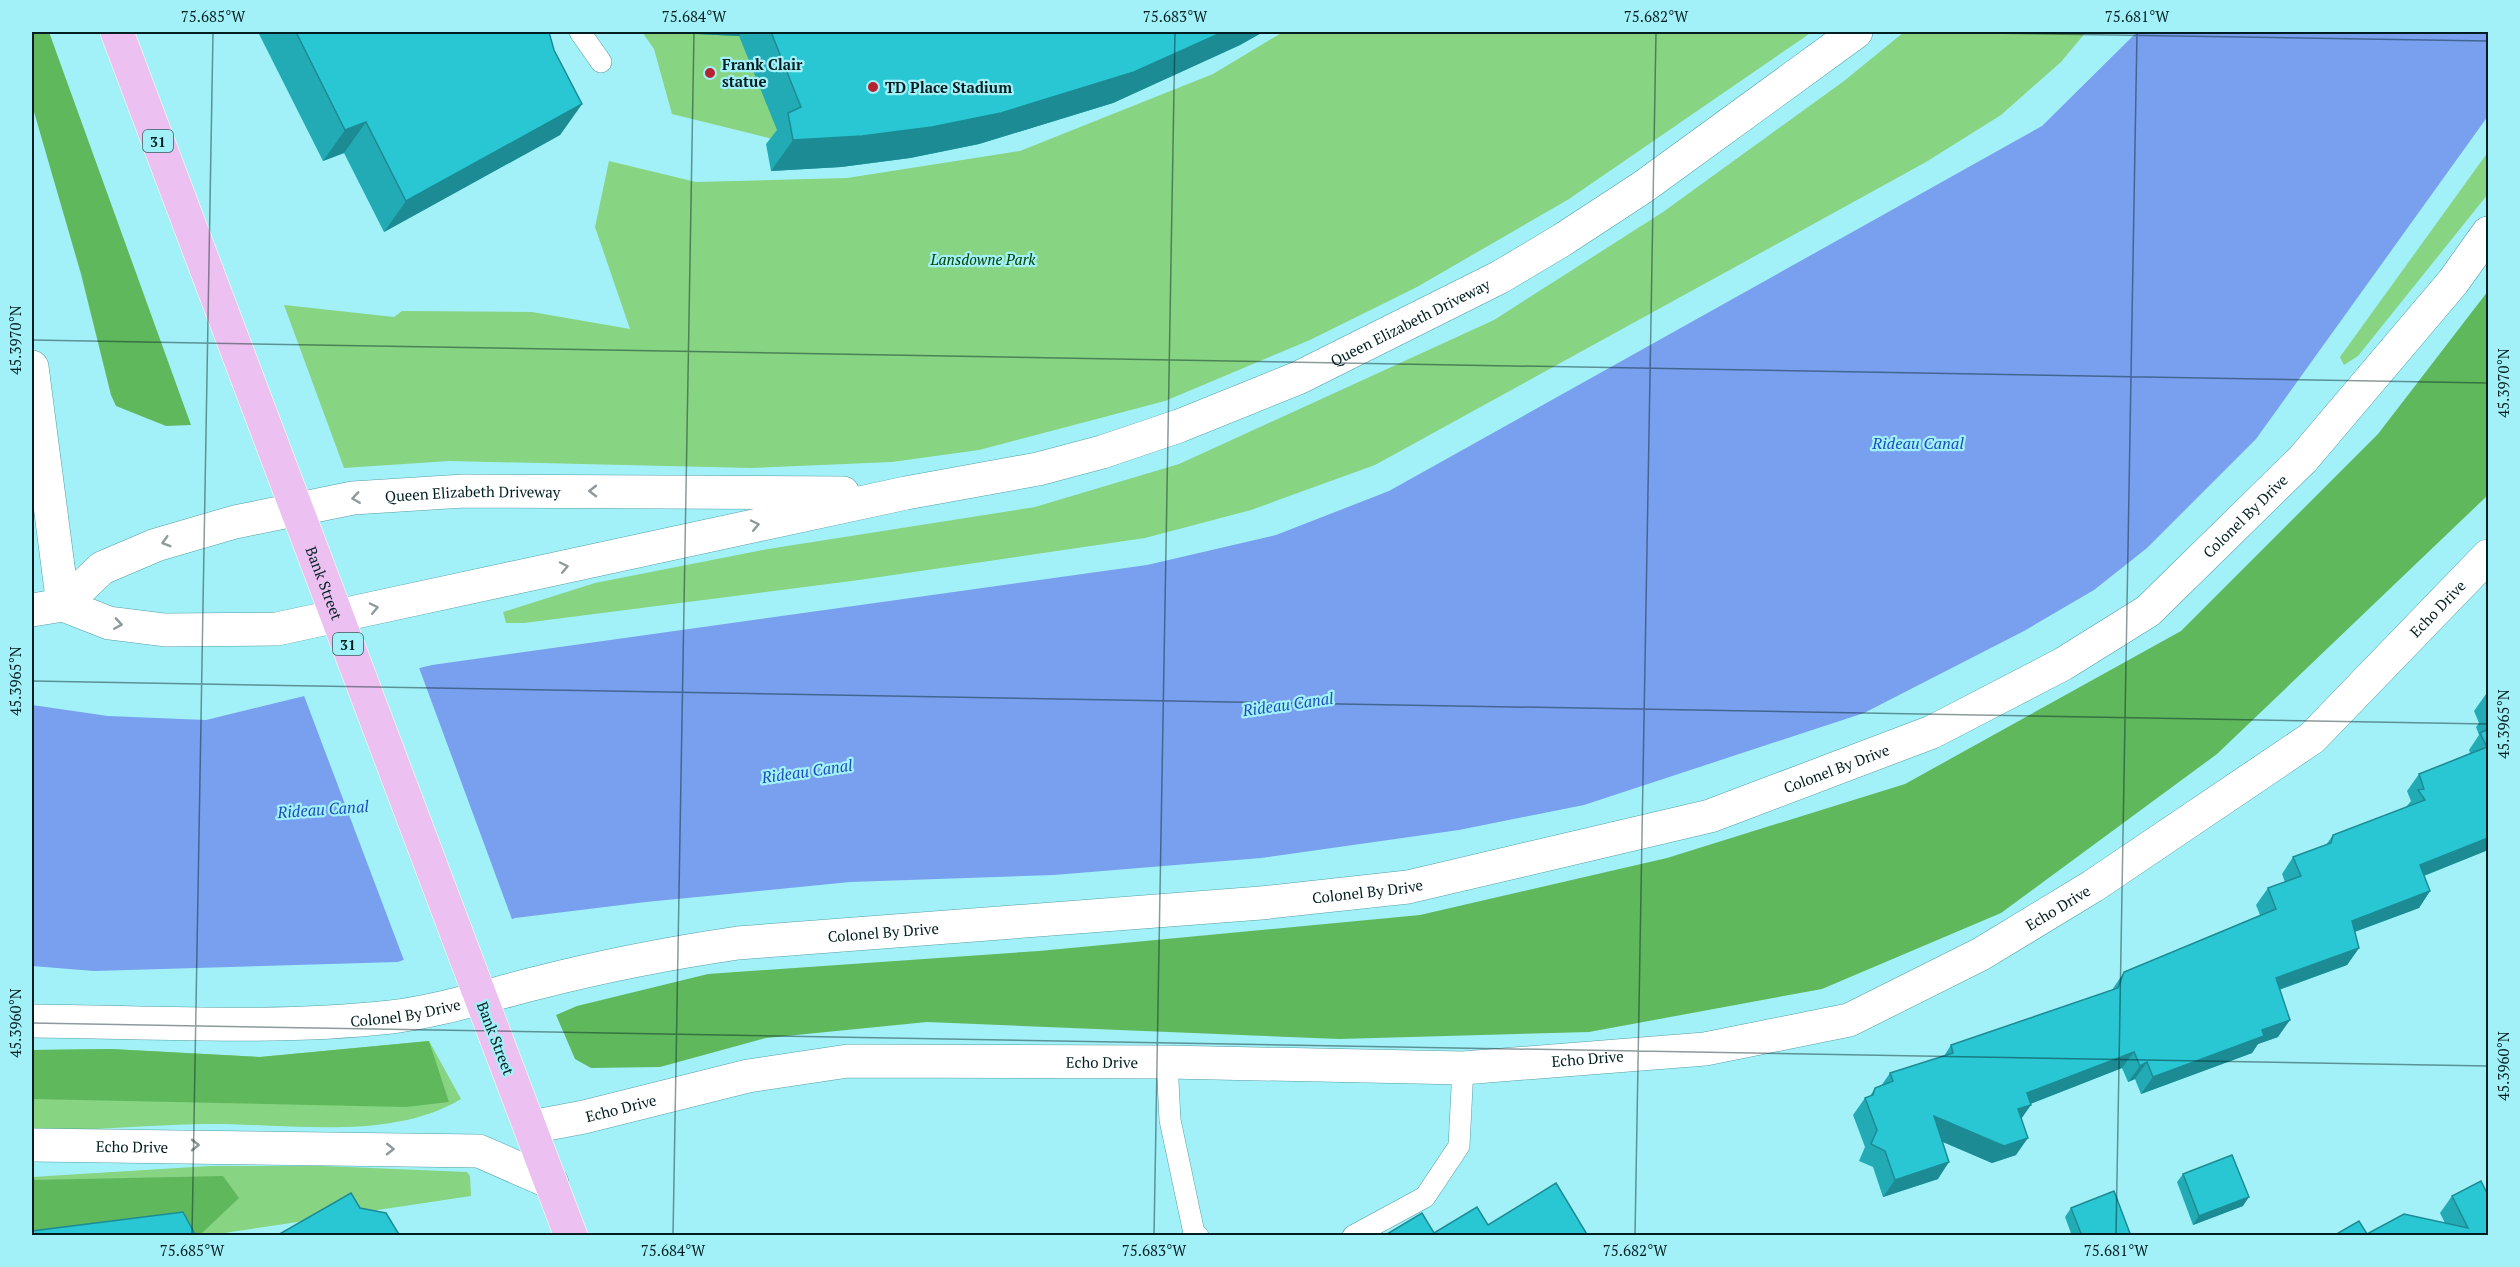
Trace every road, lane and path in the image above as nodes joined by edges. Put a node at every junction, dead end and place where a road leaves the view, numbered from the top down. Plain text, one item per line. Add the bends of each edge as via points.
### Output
1 (117, 32) edge
2 (580, 32) edge
3 (1856, 32) edge
4 (601, 62) dead end
5 (2488, 233) edge
6 (32, 367) edge
7 (906, 493) junction
8 (2488, 556) edge
9 (63, 605) junction
10 (32, 610) edge
11 (32, 1021) edge
12 (1167, 1062) junction
13 (1463, 1068) junction
14 (531, 1127) junction
15 (32, 1145) edge
16 (552, 1183) junction
17 (1194, 1235) edge
18 (571, 1236) edge
19 (1353, 1236) edge

1 - 14 main road, Bank Street / 31, bridge
2 - 4 lane
3 - 7 main road, Queen Elizabeth Driveway via 1710,140 1562,240 1500,277 1298,378 1102,452 1038,469
5 - 11 main road, Colonel By Drive via 2453,282 2303,459 2148,611 2062,664 1932,732 1710,816 1408,887 1261,903 738,944 656,955 462,1004 392,1017 251,1023
6 - 9 main road
9 -> 7 main road, Queen Elizabeth Driveway via 109,622 165,630 278,629
7 -> 9 main road, Queen Elizabeth Driveway via 464,491 353,498 235,522 156,545 102,568
8 - 13 main road, Echo Drive via 2312,738 2083,892 1982,954 1850,1020 1705,1049
9 - 10 main road, Queen Elizabeth Driveway
12 - 13 main road, Echo Drive
12 - 14 main road, Echo Drive via 848,1061 748,1076
12 - 17 lane via 1170,1120
13 - 19 lane via 1459,1146 1425,1197
14 - 16 main road, Bank Street / 31
15 -> 16 main road, Echo Drive via 479,1151
16 - 18 main road, Bank Street / 31

